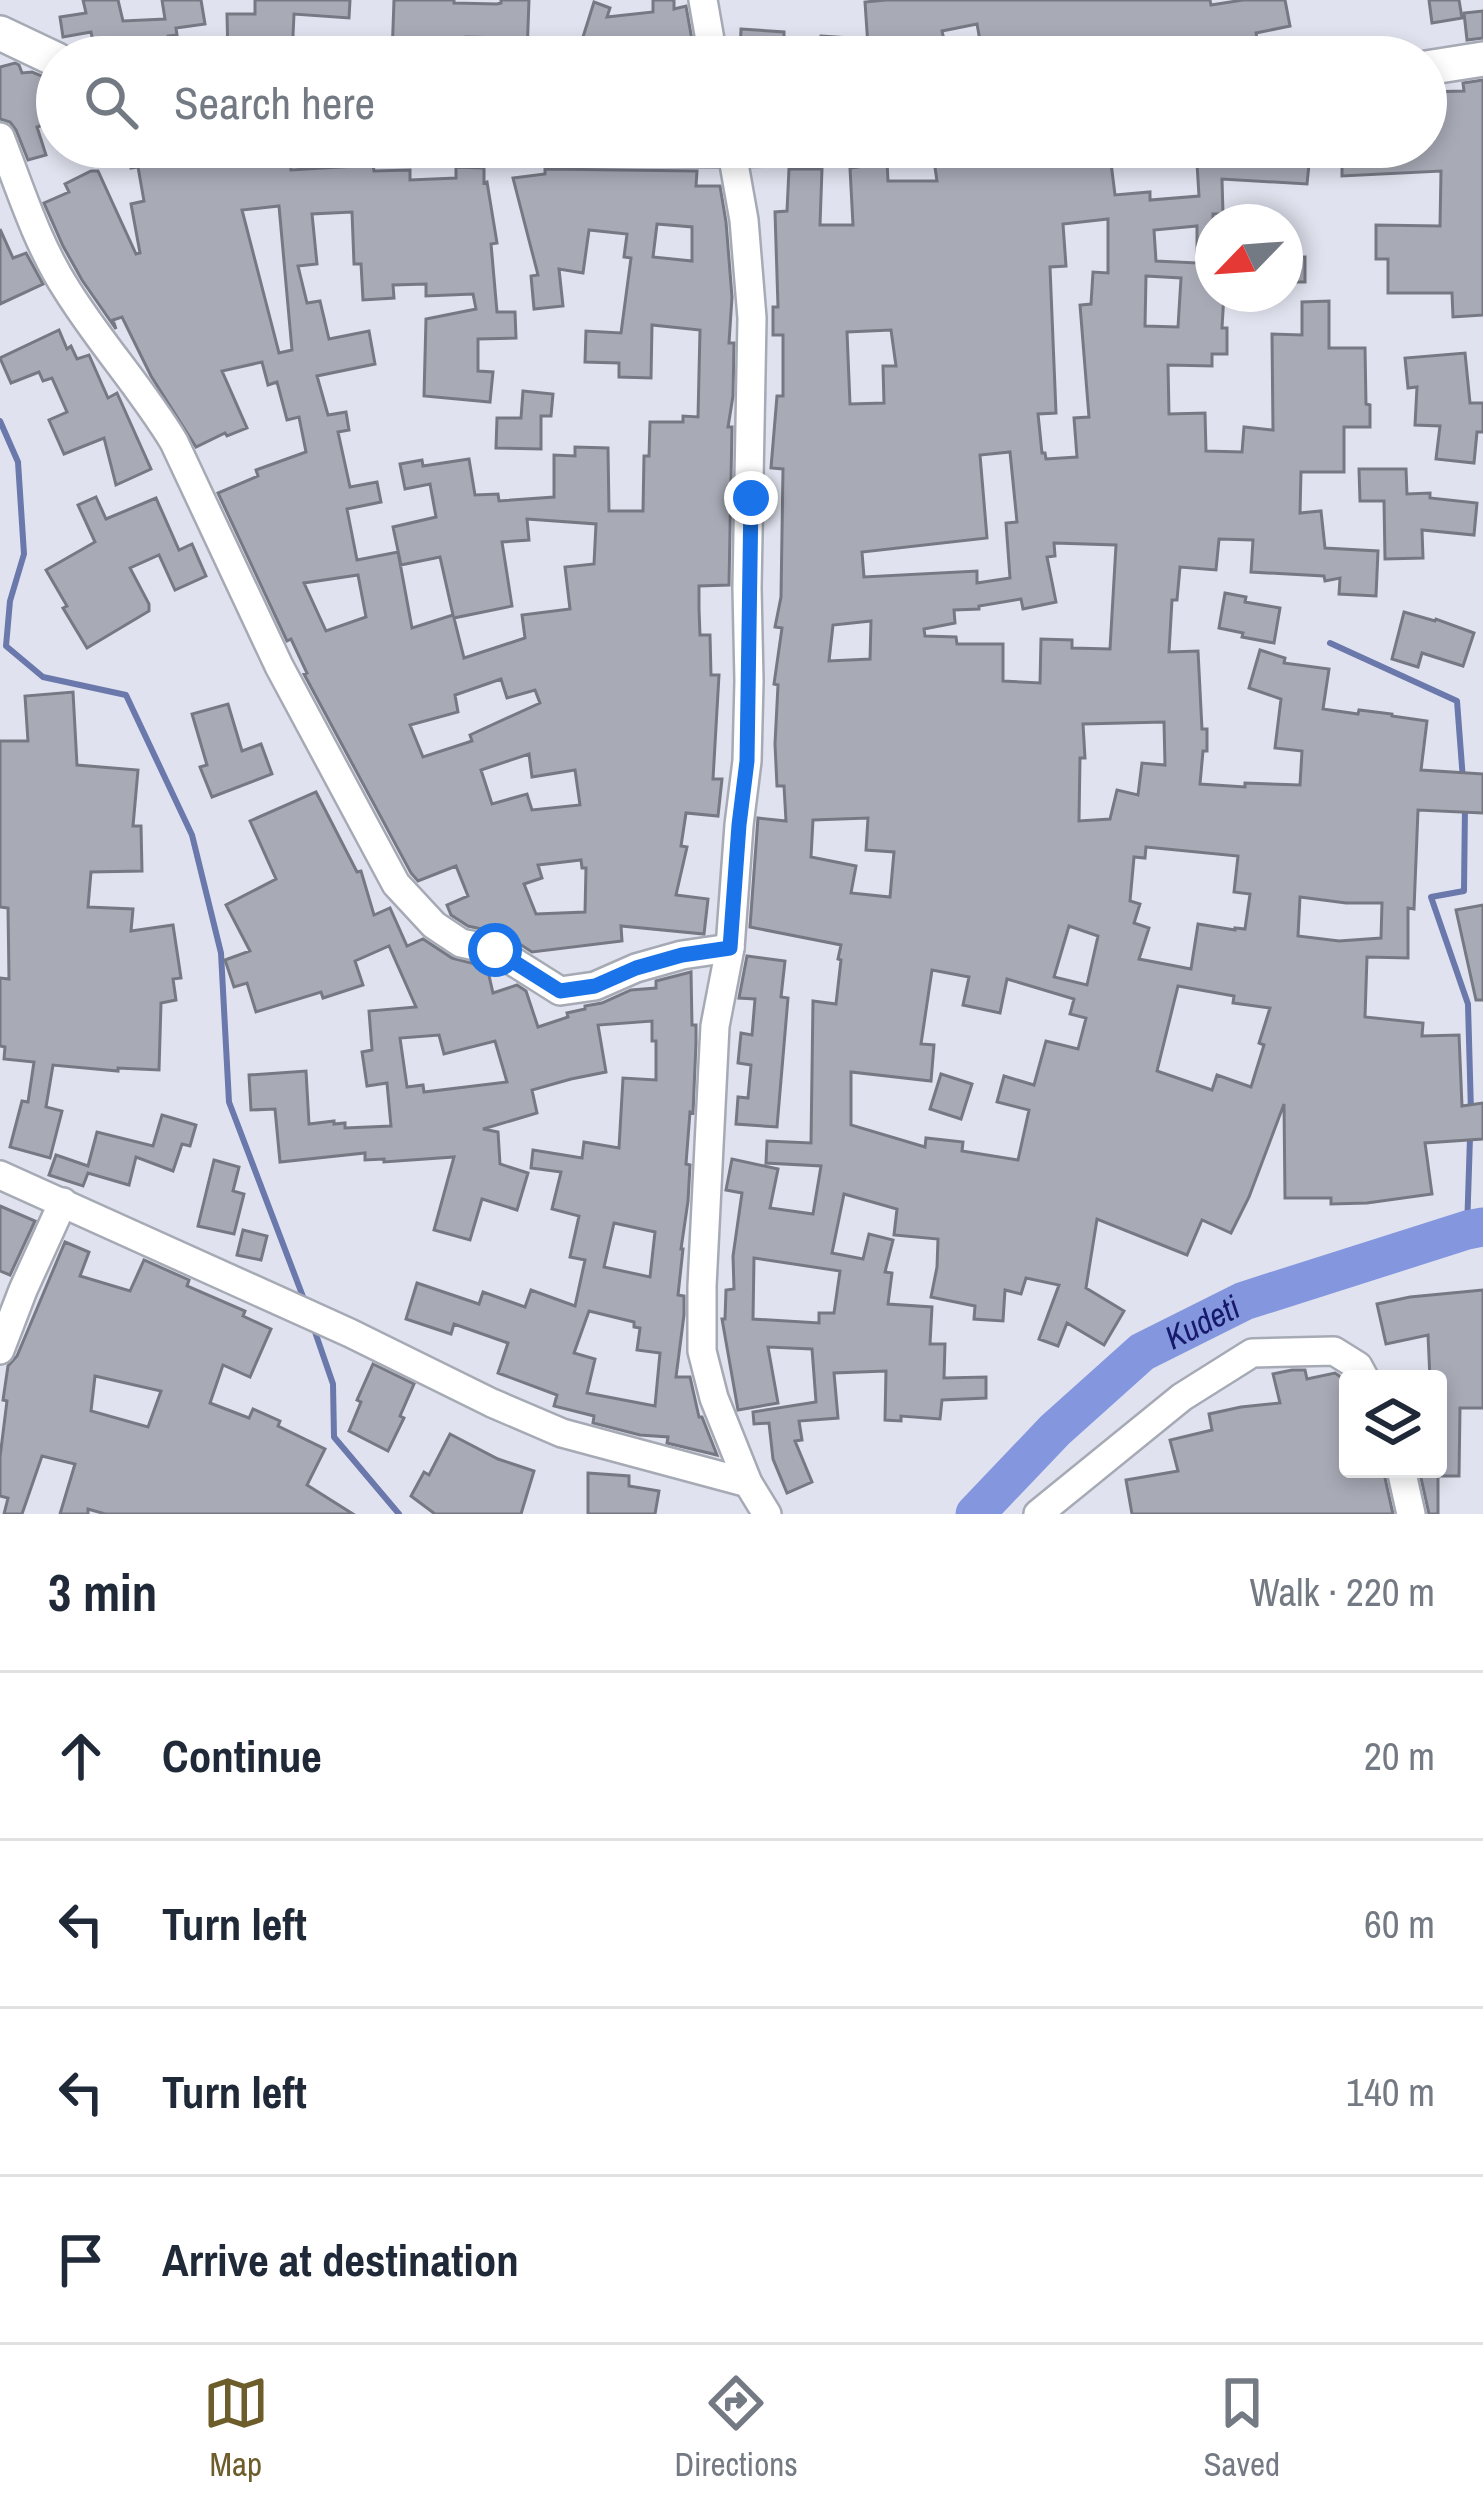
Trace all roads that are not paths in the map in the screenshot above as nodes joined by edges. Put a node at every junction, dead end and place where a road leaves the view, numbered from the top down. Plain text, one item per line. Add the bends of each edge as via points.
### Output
1 (703, 0) edge
2 (0, 33) edge
3 (709, 36) edge
4 (36, 50) edge
5 (1483, 59) edge
6 (1447, 65) edge
7 (0, 137) edge
8 (735, 168) edge
9 (12, 202) edge
10 (730, 948) junction
11 (0, 1175) edge
12 (63, 1202) junction
13 (0, 1350) edge
14 (1360, 1370) edge
15 (1403, 1478) edge
16 (748, 1483) junction
17 (767, 1514) edge
18 (1038, 1514) edge
19 (1411, 1514) edge

1 - 3 street
2 - 4 main road
5 - 6 main road
7 - 9 street
8 - 10 street via 752,340 747,761
9 - 10 street via 174,442 279,665 396,884 434,926 460,943 495,950 560,991
10 - 16 street via 715,1026 702,1351
11 - 12 street
12 - 13 street
12 - 16 street via 562,1433
14 - 18 street via 1334,1351 1252,1353 1182,1396
15 - 19 street
16 - 17 street

